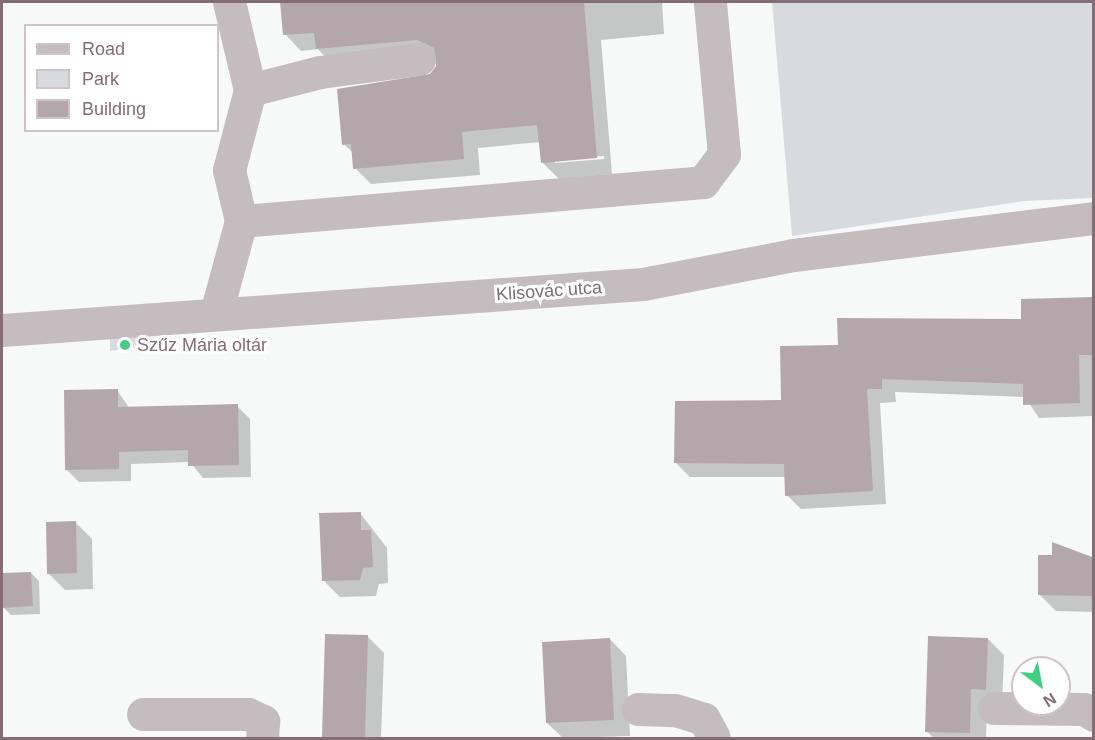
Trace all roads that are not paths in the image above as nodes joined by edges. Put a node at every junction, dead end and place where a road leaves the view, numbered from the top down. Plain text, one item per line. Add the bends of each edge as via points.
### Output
1 (229, 2) edge
2 (710, 2) edge
3 (419, 59) dead end
4 (250, 90) junction
5 (1094, 218) edge
6 (241, 221) junction
7 (216, 313) junction
8 (2, 330) edge
9 (994, 708) dead end
10 (638, 709) dead end
11 (143, 714) dead end
12 (1094, 715) edge
13 (262, 738) edge
14 (714, 738) edge

1 - 4 street
2 - 6 street via 724,154 703,182
3 - 4 street via 320,72
4 - 6 street via 230,170
5 - 7 street, Klisovác utca via 793,255 644,284
6 - 7 street
7 - 8 street, Klisovác utca
9 - 12 street via 1084,709
10 - 14 street via 675,710 704,719
11 - 13 street via 248,714 262,722

